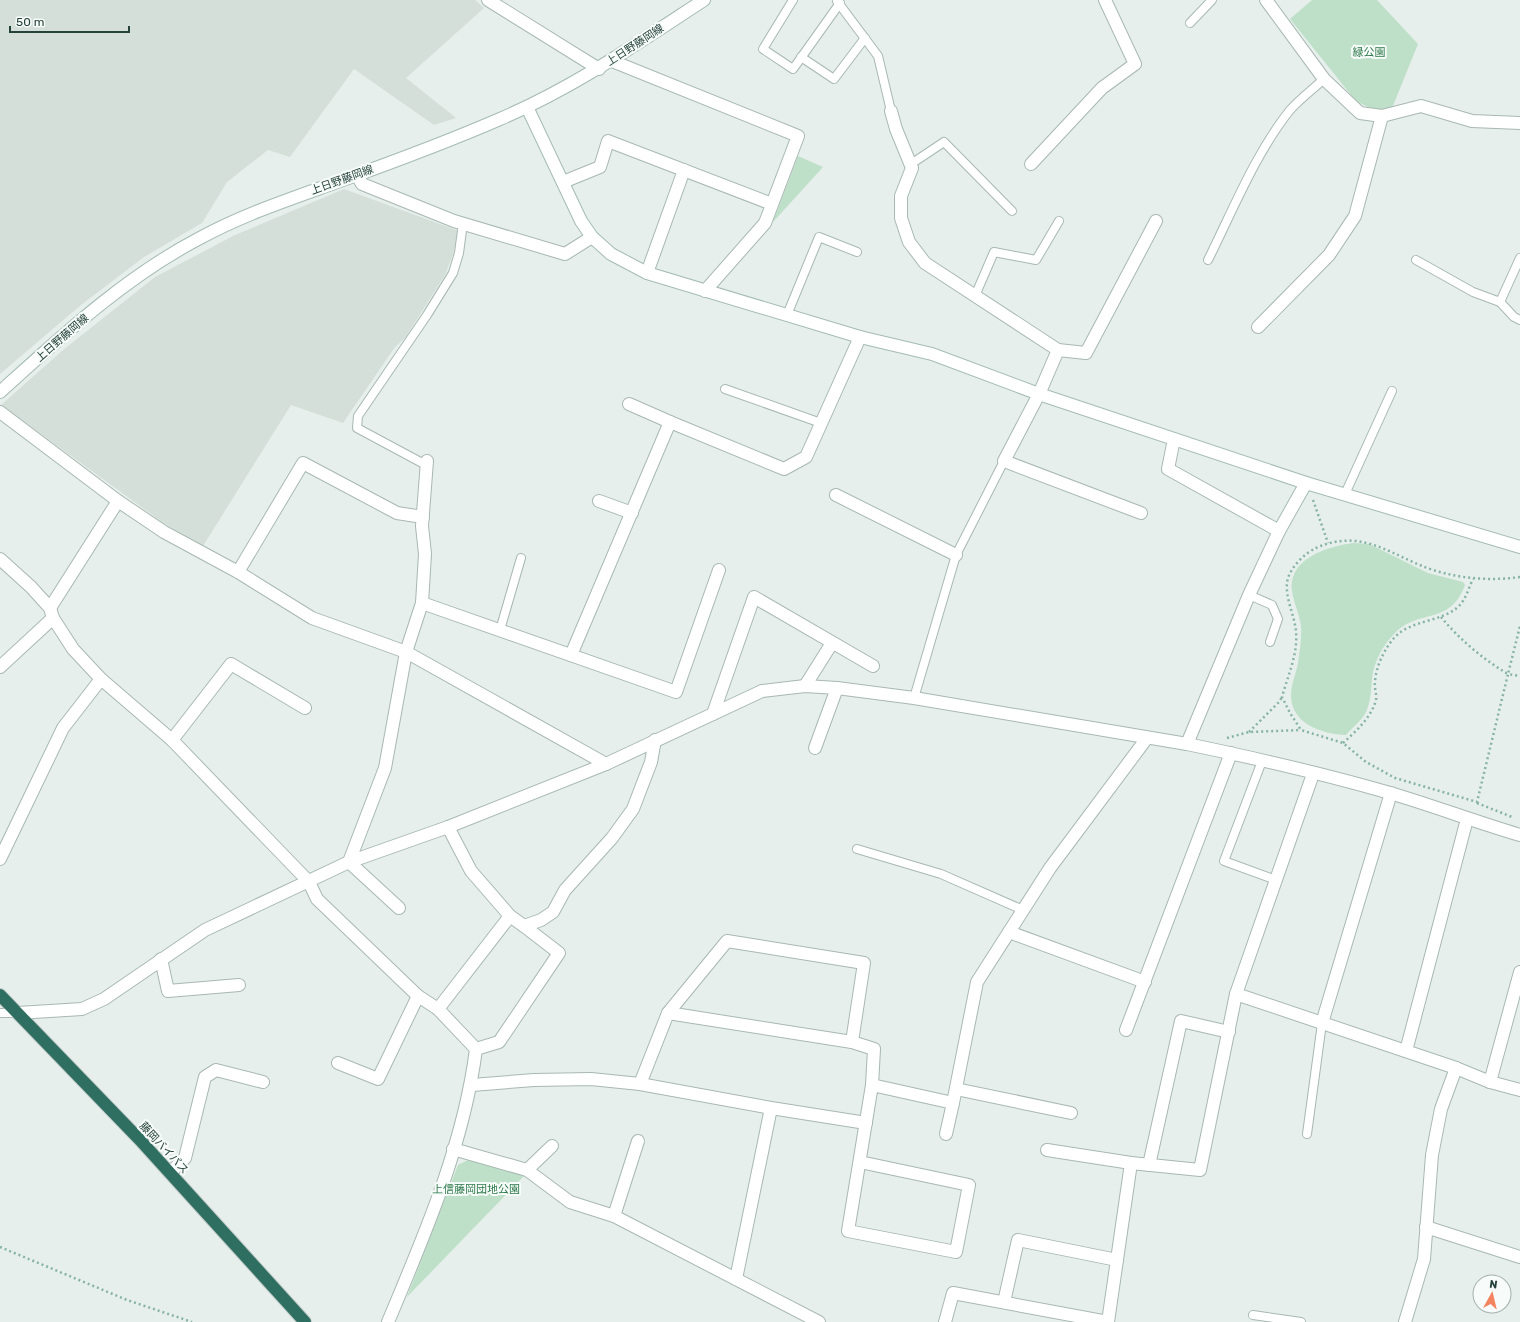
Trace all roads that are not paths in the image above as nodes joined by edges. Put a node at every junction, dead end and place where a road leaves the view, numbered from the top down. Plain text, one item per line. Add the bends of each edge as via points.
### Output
1 (704, 0) edge
2 (794, 0) edge
3 (1105, 0) edge
4 (1212, 0) edge
5 (1266, 0) edge
6 (494, 2) edge
7 (838, 2) edge
8 (1190, 23) dead end
9 (865, 38) junction
10 (801, 57) junction
11 (612, 61) junction
12 (598, 69) junction
13 (1324, 79) junction
14 (526, 107) junction
15 (891, 111) joint
16 (1382, 116) junction
17 (1520, 123) edge
18 (910, 164) junction
19 (1031, 164) dead end
20 (684, 170) junction
21 (357, 175) junction
22 (563, 182) junction
23 (772, 204) junction
24 (1012, 210) dead end
25 (1060, 221) dead end
26 (1156, 221) dead end
27 (464, 223) junction
28 (592, 237) junction
29 (857, 252) dead end
30 (1520, 258) edge
31 (1208, 260) dead end
32 (1416, 260) dead end
33 (646, 273) junction
34 (705, 291) junction
35 (975, 296) junction
36 (1500, 302) junction
37 (787, 315) junction
38 (1520, 320) edge
39 (1258, 327) dead end
40 (860, 338) junction
41 (1058, 350) junction
42 (725, 389) dead end
43 (1392, 391) dead end
44 (0, 392) edge
45 (1039, 394) junction
46 (629, 404) dead end
47 (0, 412) edge
48 (670, 422) junction
49 (821, 423) junction
50 (1174, 439) junction
51 (1004, 461) junction
52 (427, 463) joint
53 (1306, 483) junction
54 (1345, 494) junction
55 (836, 495) dead end
56 (118, 501) junction
57 (599, 501) dead end
58 (632, 513) junction
59 (1141, 513) dead end
60 (423, 517) junction
61 (1279, 531) junction
62 (1520, 547) edge
63 (956, 555) junction
64 (521, 558) dead end
65 (0, 559) edge
66 (719, 570) dead end
67 (238, 572) junction
68 (1249, 595) junction
69 (422, 603) junction
70 (51, 613) junction
71 (500, 630) junction
72 (1270, 642) dead end
73 (832, 643) junction
74 (406, 652) junction
75 (571, 655) junction
76 (873, 666) dead end
77 (0, 667) edge
78 (101, 678) junction
79 (805, 686) junction
80 (837, 688) junction
81 (914, 698) junction
82 (305, 708) dead end
83 (713, 714) junction
84 (1147, 738) junction
85 (172, 740) junction
86 (655, 740) junction
87 (1187, 744) junction
88 (815, 748) dead end
89 (1231, 753) junction
90 (1262, 761) junction
91 (606, 764) junction
92 (1313, 774) junction
93 (1390, 793) junction
94 (1467, 819) junction
95 (448, 827) junction
96 (1520, 835) edge
97 (857, 849) dead end
98 (0, 859) edge
99 (349, 862) junction
100 (1276, 880) junction
101 (309, 882) junction
102 (399, 908) dead end
103 (1023, 910) junction
104 (510, 916) junction
105 (524, 926) junction
106 (1009, 932) junction
107 (161, 959) junction
108 (1520, 972) edge
109 (1145, 982) junction
110 (239, 985) dead end
111 (1236, 994) junction
112 (0, 996) edge
113 (418, 996) junction
114 (438, 1009) junction
115 (0, 1013) edge
116 (18, 1013) junction
117 (668, 1013) junction
118 (1322, 1023) junction
119 (1126, 1030) dead end
120 (1228, 1032) junction
121 (852, 1042) junction
122 (476, 1048) junction
123 (1406, 1052) junction
124 (338, 1063) dead end
125 (1456, 1068) junction
126 (263, 1082) dead end
127 (1490, 1082) junction
128 (640, 1084) junction
129 (872, 1085) junction
130 (472, 1086) junction
131 (956, 1090) junction
132 (1520, 1090) edge
133 (953, 1103) junction
134 (771, 1108) junction
135 (1071, 1113) dead end
136 (866, 1123) junction
137 (946, 1134) dead end
138 (1307, 1134) dead end
139 (638, 1141) dead end
140 (552, 1146) dead end
141 (454, 1149) junction
142 (1047, 1150) dead end
143 (860, 1162) junction
144 (1131, 1163) junction
145 (1149, 1165) junction
146 (527, 1170) junction
147 (170, 1173) junction
148 (614, 1216) junction
149 (1426, 1227) junction
150 (1520, 1256) edge
151 (1117, 1260) junction
152 (736, 1279) junction
153 (1004, 1302) junction
154 (1253, 1315) dead end
155 (305, 1322) edge
156 (388, 1322) edge
157 (819, 1322) edge
158 (946, 1322) edge
159 (1108, 1322) edge
160 (1301, 1322) edge
161 (1405, 1322) edge

1 - 11 street, 上日野藤岡線
2 - 10 lane via 763,49 793,69
3 - 19 street via 1135,64 1102,88
4 - 8 lane
5 - 13 street
6 - 12 street
7 - 9 lane
7 - 10 lane
9 - 10 lane via 834,80
9 - 15 lane via 878,56
11 - 12 street, 上日野藤岡線
11 - 23 street via 798,136
12 - 14 street, 上日野藤岡線
13 - 16 street via 1360,113
13 - 31 lane via 1291,110 1271,138
14 - 21 street, 上日野藤岡線
14 - 22 street
15 - 18 street
16 - 17 street via 1421,106 1472,121
16 - 39 street via 1355,216 1329,255
18 - 24 lane via 944,142
18 - 35 street via 912,168 900,196 901,218 909,242 925,263
20 - 22 street via 608,140 600,167
20 - 23 street
20 - 33 street
21 - 27 street via 362,184
21 - 44 street, 上日野藤岡線 via 266,208 199,238 127,284
22 - 28 street via 581,221
23 - 34 street via 765,223
25 - 35 lane via 1036,260 994,252
26 - 41 street via 1086,353
27 - 28 street via 564,254
27 - 52 lane via 453,273 358,416 357,428
28 - 33 street via 611,254
29 - 37 lane via 819,237
30 - 36 lane
32 - 36 lane via 1473,292
33 - 34 street
34 - 37 street
35 - 41 street
36 - 38 lane
37 - 40 street
40 - 45 street via 932,354
40 - 49 street
41 - 45 street
42 - 49 lane
43 - 54 lane
45 - 50 street
45 - 51 street
46 - 48 street
47 - 56 street
48 - 49 street via 784,469 806,456
48 - 58 street
50 - 53 street
50 - 61 street via 1168,469
51 - 59 street
51 - 63 lane
52 - 60 street
53 - 54 street
53 - 61 street
54 - 62 street
55 - 63 street
56 - 67 street via 164,532
56 - 70 street
57 - 58 street
58 - 75 street
60 - 67 street via 397,513 303,463
60 - 69 street via 425,554
61 - 68 street
63 - 81 lane
64 - 71 lane
65 - 70 street via 31,587
66 - 75 street via 676,692
67 - 74 street via 312,618
68 - 72 lane via 1272,605 1278,619
68 - 87 street
69 - 71 street
69 - 74 street
70 - 77 street
70 - 78 street via 73,649
71 - 75 street
73 - 76 street
73 - 79 street
73 - 83 street via 754,597
74 - 91 street
74 - 99 street via 384,768
78 - 85 street
78 - 98 street via 63,728
79 - 80 street
79 - 83 street via 762,691
80 - 81 street
80 - 88 street
81 - 84 street
82 - 85 street via 231,664
83 - 86 street
84 - 87 street
84 - 103 street via 1050,868
85 - 101 street
86 - 91 street
86 - 105 street via 651,762 633,809 612,838 565,890 553,912
87 - 89 street
89 - 90 street
89 - 109 street
90 - 92 street
90 - 100 lane via 1224,861
91 - 95 street
92 - 93 street
92 - 100 street
93 - 94 street
93 - 118 street
94 - 96 street
94 - 123 street
95 - 99 street
95 - 104 street via 471,871
97 - 103 lane via 941,874
99 - 101 street
99 - 102 street
100 - 111 street
101 - 107 street via 205,930
101 - 113 street via 317,899
103 - 106 street
104 - 105 street
104 - 114 street
105 - 122 street via 559,953 499,1042
106 - 109 street
106 - 131 street via 977,982
107 - 110 street via 168,991
107 - 116 street via 104,999 82,1009
108 - 127 street
109 - 119 street
111 - 118 street
111 - 120 street
112 - 116 highway, 藤岡バイパス
113 - 114 street
113 - 124 street via 378,1079
114 - 122 street
115 - 116 lane
116 - 147 highway, 藤岡バイパス
117 - 121 street
117 - 121 street via 727,941 864,962
117 - 128 street
118 - 123 street
118 - 138 lane
120 - 145 street via 1200,1170
120 - 145 street via 1181,1021
121 - 129 street via 874,1049
122 - 130 street
123 - 125 street
125 - 127 street
125 - 149 street via 1441,1109 1432,1155
126 - 147 street via 216,1070 205,1077 185,1158
127 - 132 street
128 - 130 street via 591,1079 534,1080
128 - 134 street
129 - 133 street
129 - 136 street
130 - 141 street
131 - 133 street
131 - 135 street
133 - 137 street
134 - 136 street
134 - 152 street
136 - 143 street
139 - 148 street
140 - 146 street
141 - 146 street
141 - 156 street via 433,1214
142 - 144 street
143 - 143 street via 848,1231 956,1252 969,1185
144 - 145 street
144 - 151 street
146 - 148 street via 570,1202
147 - 155 highway, 藤岡バイパス
148 - 152 street
149 - 150 street
149 - 161 street via 1424,1259
151 - 153 street via 1018,1240
151 - 159 street
152 - 157 street
153 - 158 street via 953,1292
153 - 159 street
154 - 160 lane

